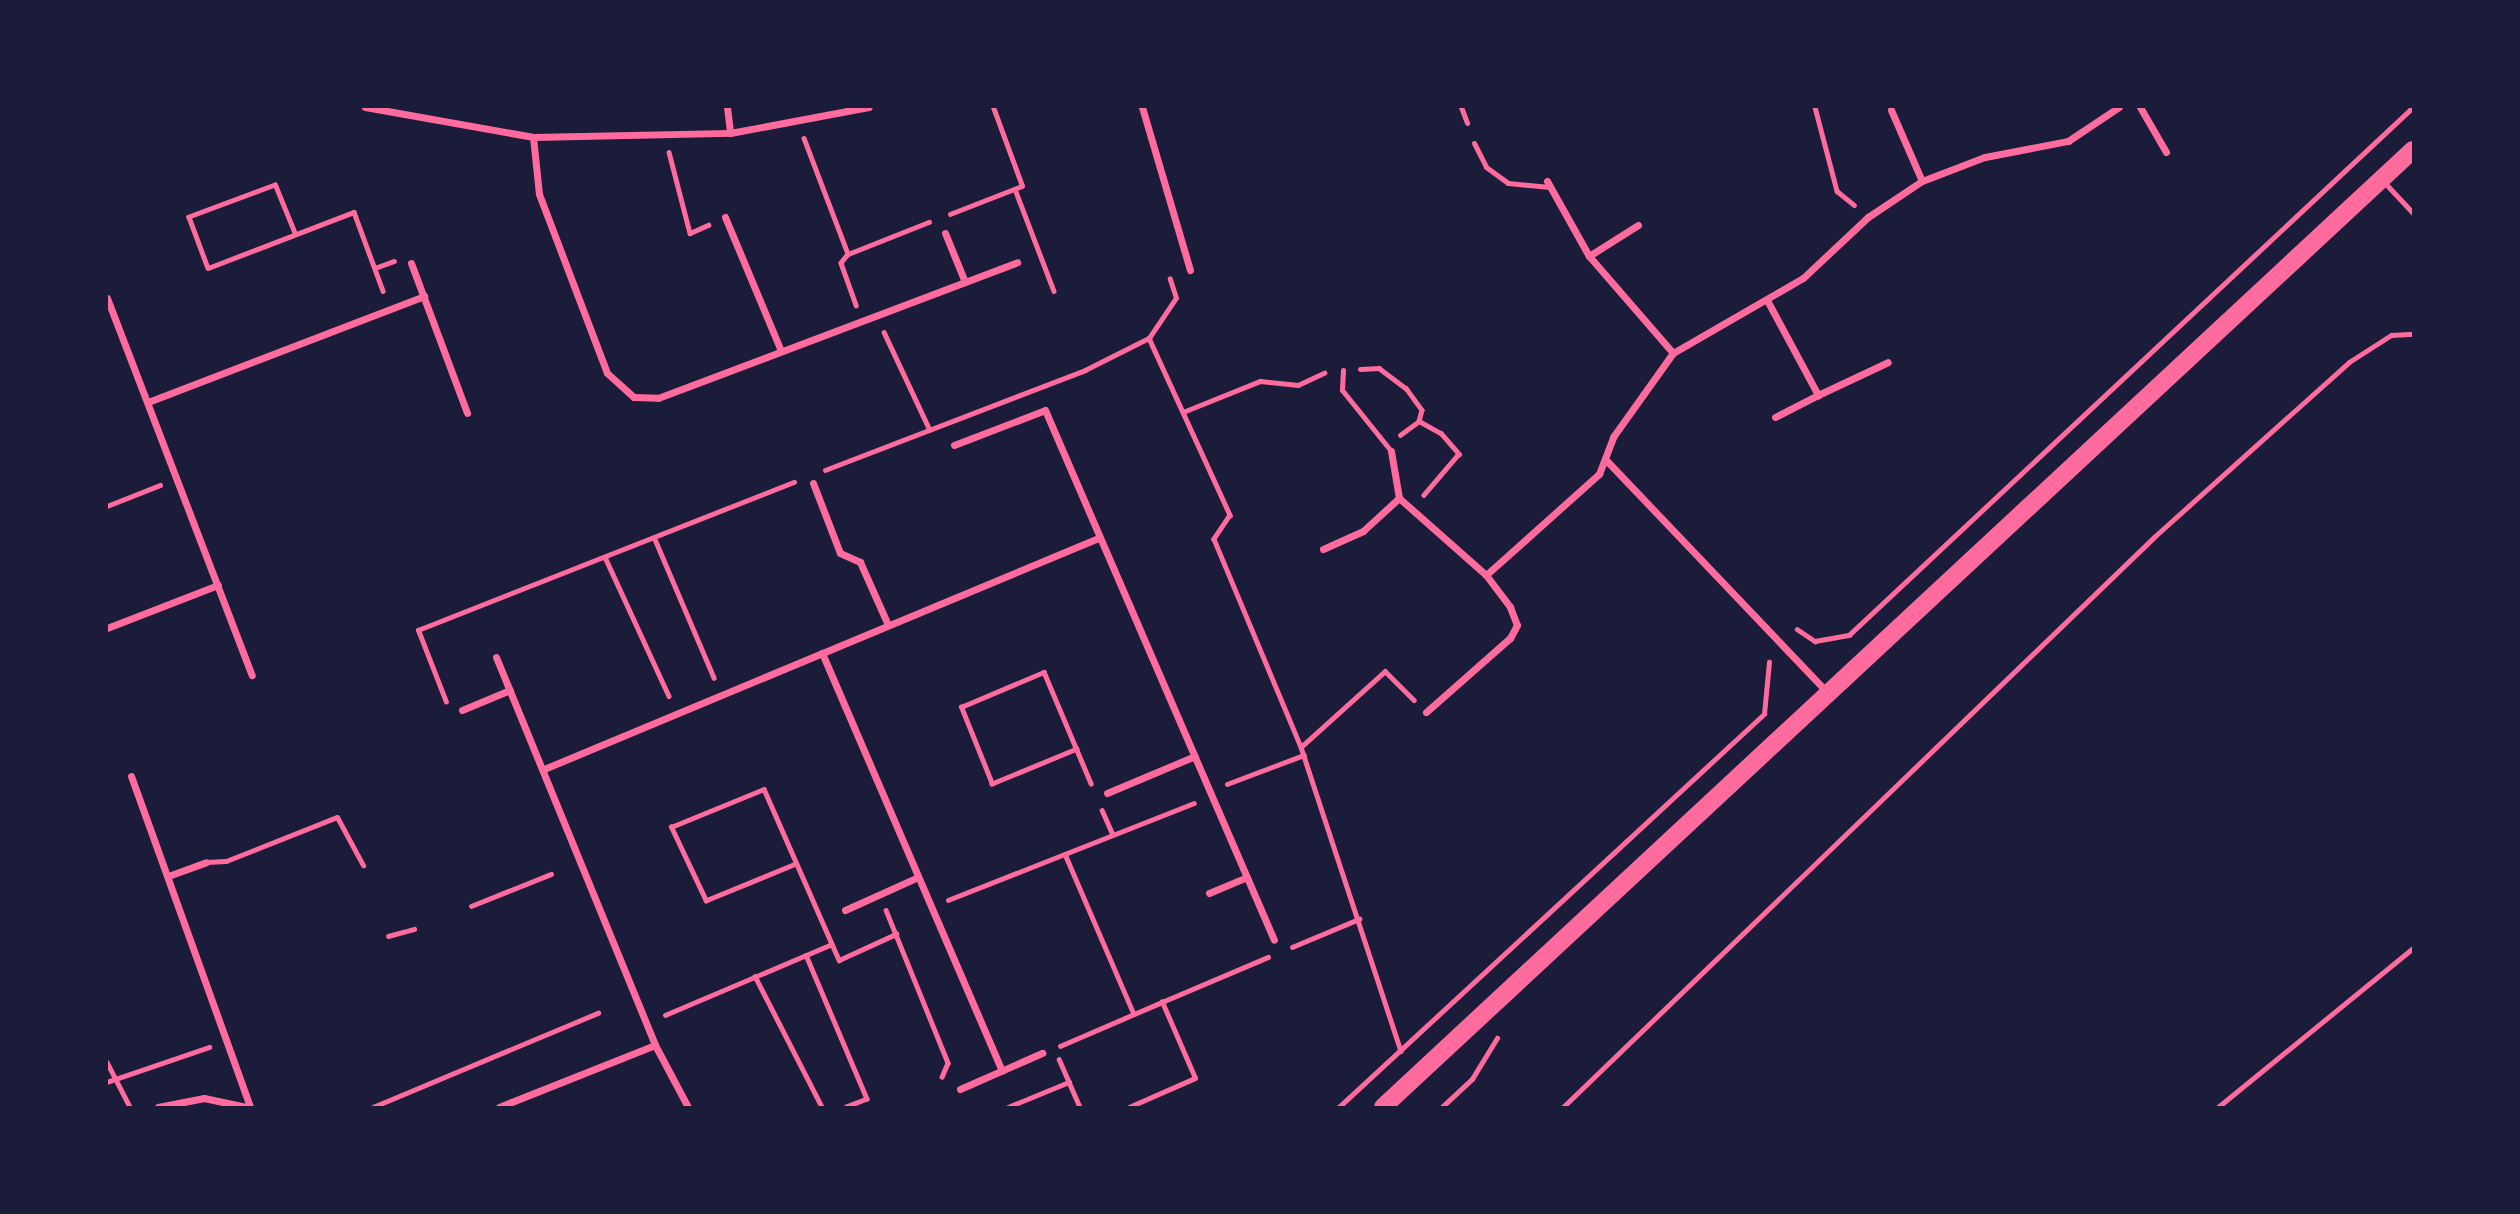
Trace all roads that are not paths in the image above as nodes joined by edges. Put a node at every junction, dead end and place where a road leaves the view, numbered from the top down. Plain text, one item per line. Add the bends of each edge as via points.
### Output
1 (365, 107) edge
2 (727, 107) edge
3 (869, 107) edge
4 (1142, 107) edge
5 (1461, 107) edge
6 (2119, 107) edge
7 (2140, 107) edge
8 (1891, 110) dead end
9 (1467, 123) dead end
10 (730, 133) junction
11 (533, 137) junction
12 (1474, 143) dead end
13 (2413, 149) edge
14 (2166, 152) dead end
15 (2381, 179) junction
16 (1922, 181) junction
17 (1548, 184) joint
18 (2413, 213) edge
19 (725, 217) road end
20 (1638, 225) dead end
21 (945, 233) dead end
22 (1589, 256) junction
23 (1017, 262) dead end
24 (411, 264) dead end
25 (1190, 270) dead end
26 (965, 282) junction
27 (424, 296) junction
28 (107, 298) edge
29 (1768, 302) junction
30 (2413, 334) edge
31 (781, 351) junction
32 (1674, 353) junction
33 (1888, 362) dead end
34 (1343, 370) dead end
35 (1818, 395) junction
36 (148, 402) junction
37 (467, 413) dead end
38 (1775, 416) dead end
39 (954, 445) dead end
40 (1391, 451) joint
41 (1606, 460) junction
42 (813, 483) dead end
43 (1399, 498) junction
44 (1096, 539) junction
45 (1323, 549) dead end
46 (1486, 575) junction
47 (218, 585) junction
48 (888, 625) junction
49 (107, 628) edge
50 (822, 653) junction
51 (496, 657) dead end
52 (252, 675) dead end
53 (510, 690) junction
54 (1831, 696) junction
55 (462, 710) road end
56 (1426, 712) road end
57 (1195, 756) junction
58 (544, 769) junction
59 (131, 776) dead end
60 (1107, 793) dead end
61 (206, 862) joint
62 (363, 865) dead end
63 (171, 875) junction
64 (918, 877) junction
65 (1247, 877) junction
66 (1209, 894) dead end
67 (845, 910) dead end
68 (1274, 940) dead end
69 (2413, 948) edge
70 (655, 1045) junction
71 (1042, 1054) dead end
72 (1002, 1070) junction
73 (960, 1089) dead end
74 (158, 1107) edge
75 (248, 1107) edge
76 (499, 1107) edge
77 (688, 1107) edge
78 (1384, 1107) edge
79 (1563, 1107) edge
80 (2218, 1107) edge

1 - 11 street
2 - 10 street
3 - 10 street
4 - 25 street
5 - 9 lane
6 - 16 street via 2068,141 1985,157
7 - 14 street
8 - 16 street
10 - 11 street
11 - 31 street via 539,194 607,373 620,389 634,397 659,398
12 - 17 lane via 1486,167 1508,183
13 - 15 main road
15 - 18 lane
15 - 54 main road
16 - 29 street via 1868,217
17 - 22 street
19 - 31 street
20 - 22 street
21 - 26 street
22 - 32 street
23 - 26 street
24 - 27 street
26 - 31 street
27 - 36 street
27 - 37 street
28 - 36 street
29 - 32 street
29 - 35 street
30 - 79 lane via 2391,335 2349,362 2154,537
32 - 41 street via 1613,437
33 - 35 street
34 - 40 lane via 1342,390
35 - 38 street
36 - 47 street
39 - 44 street via 1045,410
40 - 43 street
41 - 46 street
41 - 54 street
42 - 48 street via 840,553 860,562
43 - 45 street via 1363,531
43 - 46 street
44 - 48 street
44 - 57 street
46 - 56 street via 1517,625
47 - 49 street
47 - 52 street
48 - 50 street
50 - 58 street
50 - 64 street
51 - 53 street
53 - 55 street
53 - 58 street
54 - 78 main road
57 - 60 street
57 - 65 street
58 - 70 street
59 - 63 street
61 - 62 lane via 226,861 337,817
61 - 63 street
63 - 75 street
64 - 67 street
64 - 72 street
65 - 66 street
65 - 68 street
69 - 80 lane
70 - 76 street
70 - 77 street
71 - 72 street
72 - 73 street
74 - 75 street via 204,1098

